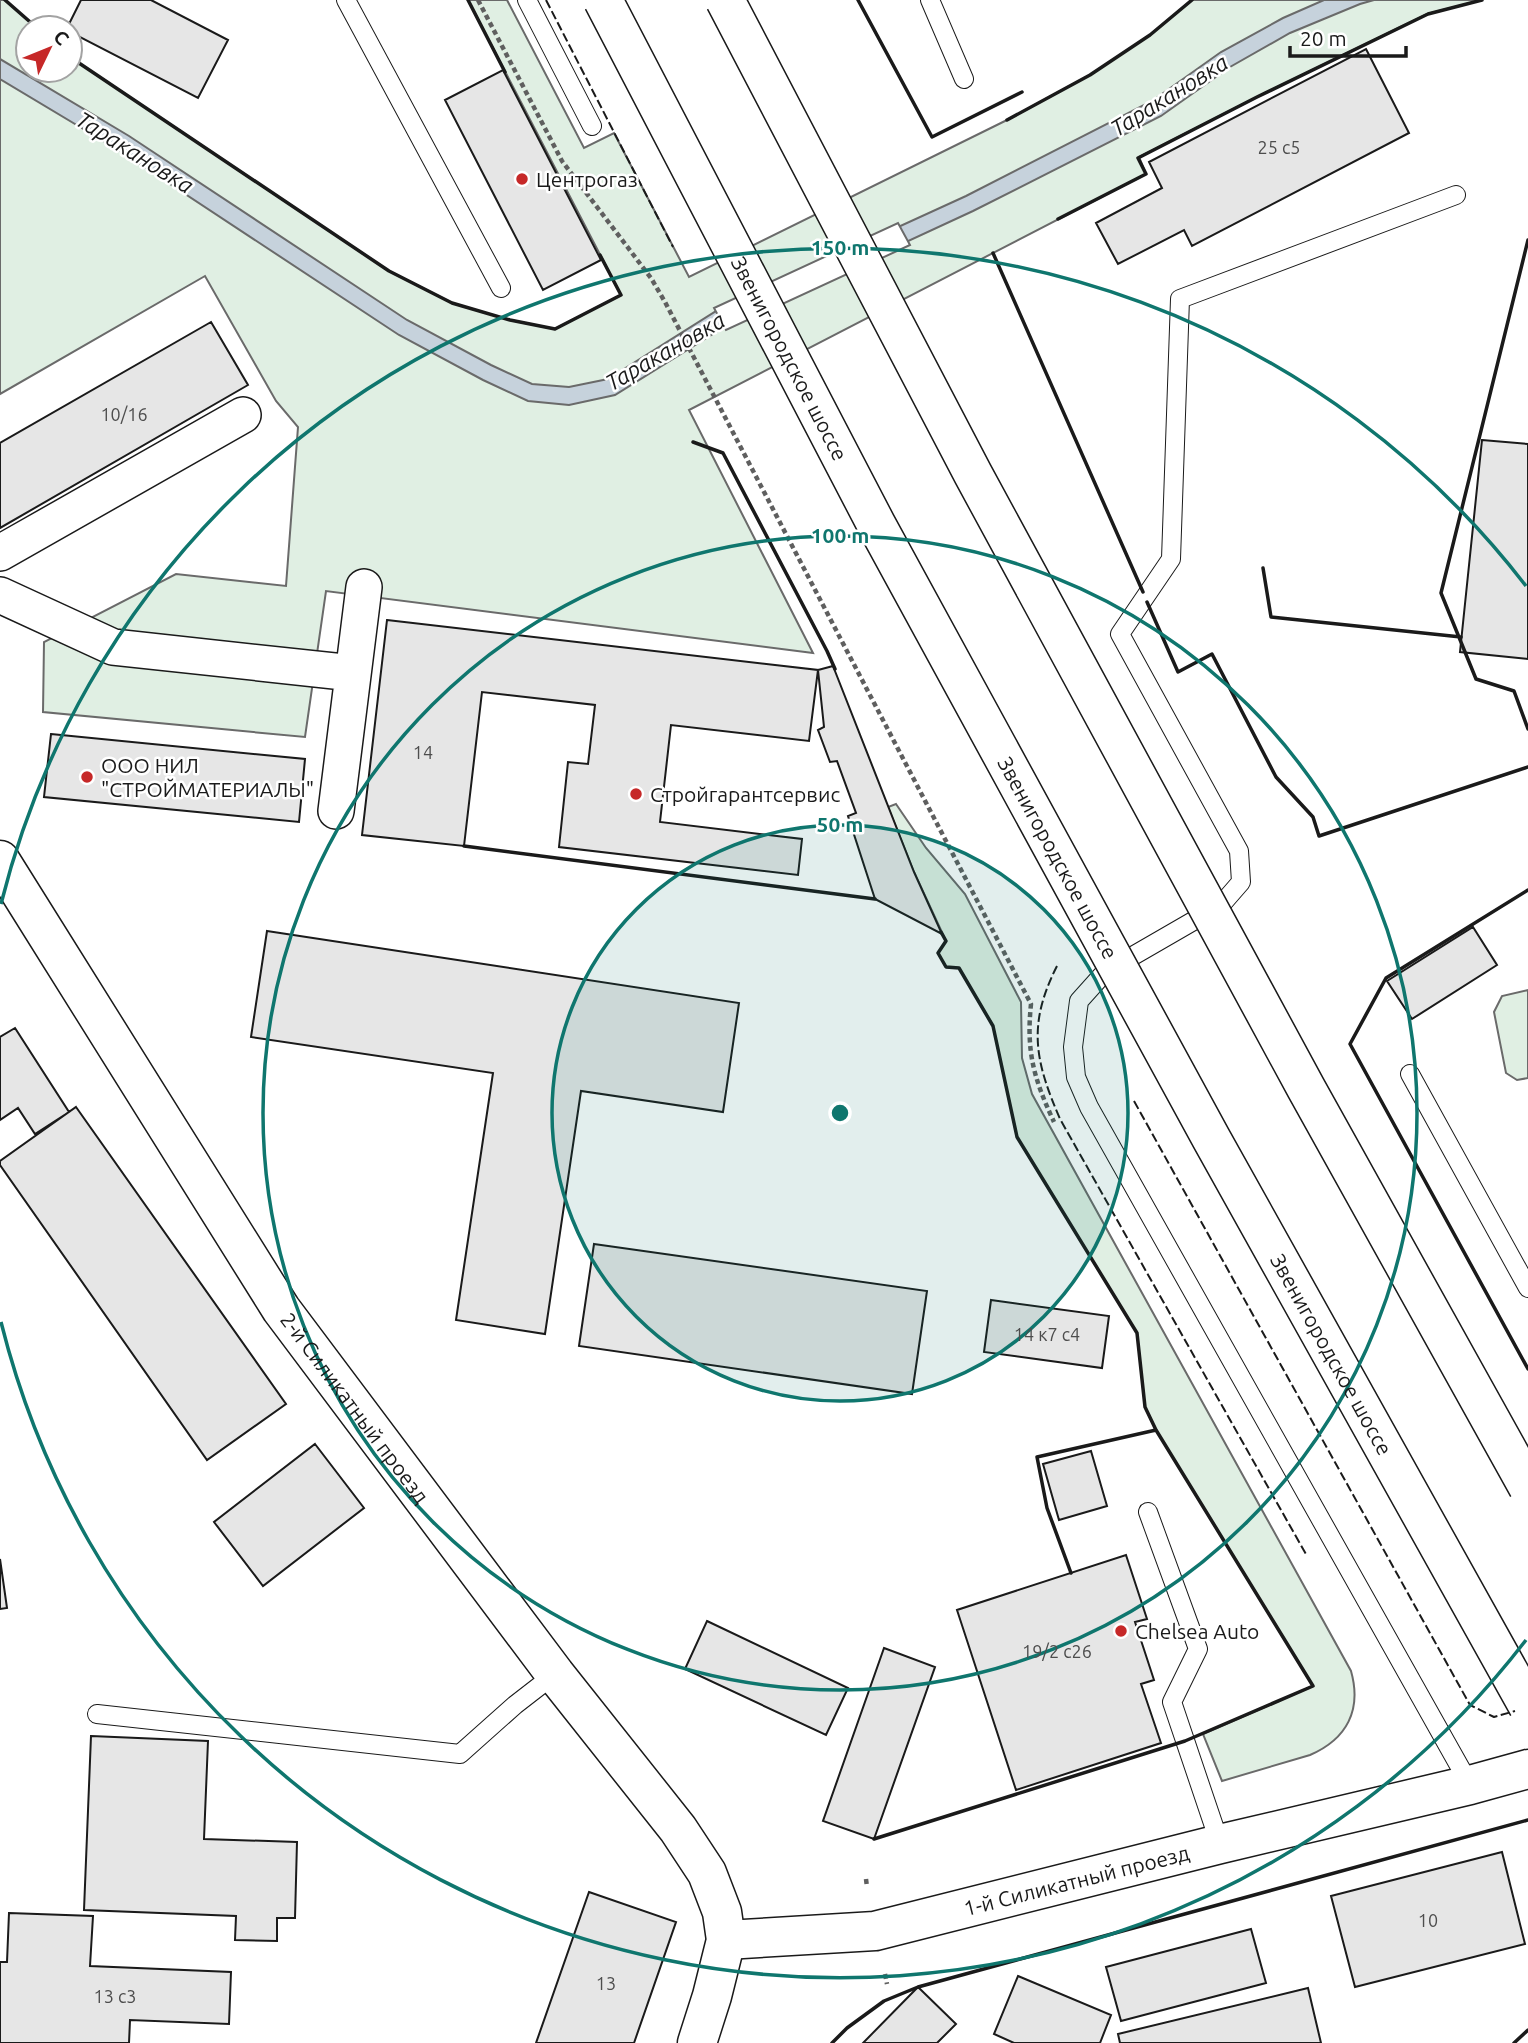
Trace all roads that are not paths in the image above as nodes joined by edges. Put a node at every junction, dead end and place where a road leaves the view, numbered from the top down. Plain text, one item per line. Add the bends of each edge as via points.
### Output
1 (346, 0) edge
2 (527, 0) edge
3 (603, 0) edge
4 (725, 0) edge
5 (930, 0) edge
6 (964, 79) dead end
7 (592, 126) dead end
8 (1456, 195) dead end
9 (501, 288) dead end
10 (243, 415) dead end
11 (0, 553) edge
12 (364, 587) dead end
13 (0, 595) edge
14 (353, 673) junction
15 (336, 811) dead end
16 (0, 860) edge
17 (1410, 1074) dead end
18 (1528, 1288) edge
19 (1528, 1487) edge
20 (1148, 1512) dead end
21 (555, 1674) junction
22 (1528, 1706) edge
23 (97, 1714) dead end
24 (1528, 1769) edge
25 (1470, 1785) junction
26 (1220, 1844) junction
27 (726, 1940) junction
28 (697, 2043) edge

1 - 9 lane
2 - 7 lane
3 - 22 main road, Звенигородское шоссе, bridge via 876,524
4 - 19 main road, bridge via 973,474
5 - 6 lane
8 - 25 lane via 1180,299 1171,559 1121,634 1238,851 1241,882 1221,905 1105,972 1079,1001 1073,1047 1076,1077 1089,1107
10 - 11 street
12 - 14 street
13 - 14 street via 113,647
14 - 15 street
16 - 21 main road, 2-й Силикатный проезд via 281,1308
17 - 18 lane
20 - 26 lane via 1198,1649 1172,1702
21 - 23 lane via 460,1754
21 - 27 main road, 2-й Силикатный проезд via 678,1829 707,1873 722,1912
24 - 25 main road, 1-й Силикатный проезд
25 - 26 main road, 1-й Силикатный проезд
26 - 27 main road, 1-й Силикатный проезд via 875,1931
27 - 28 main road

